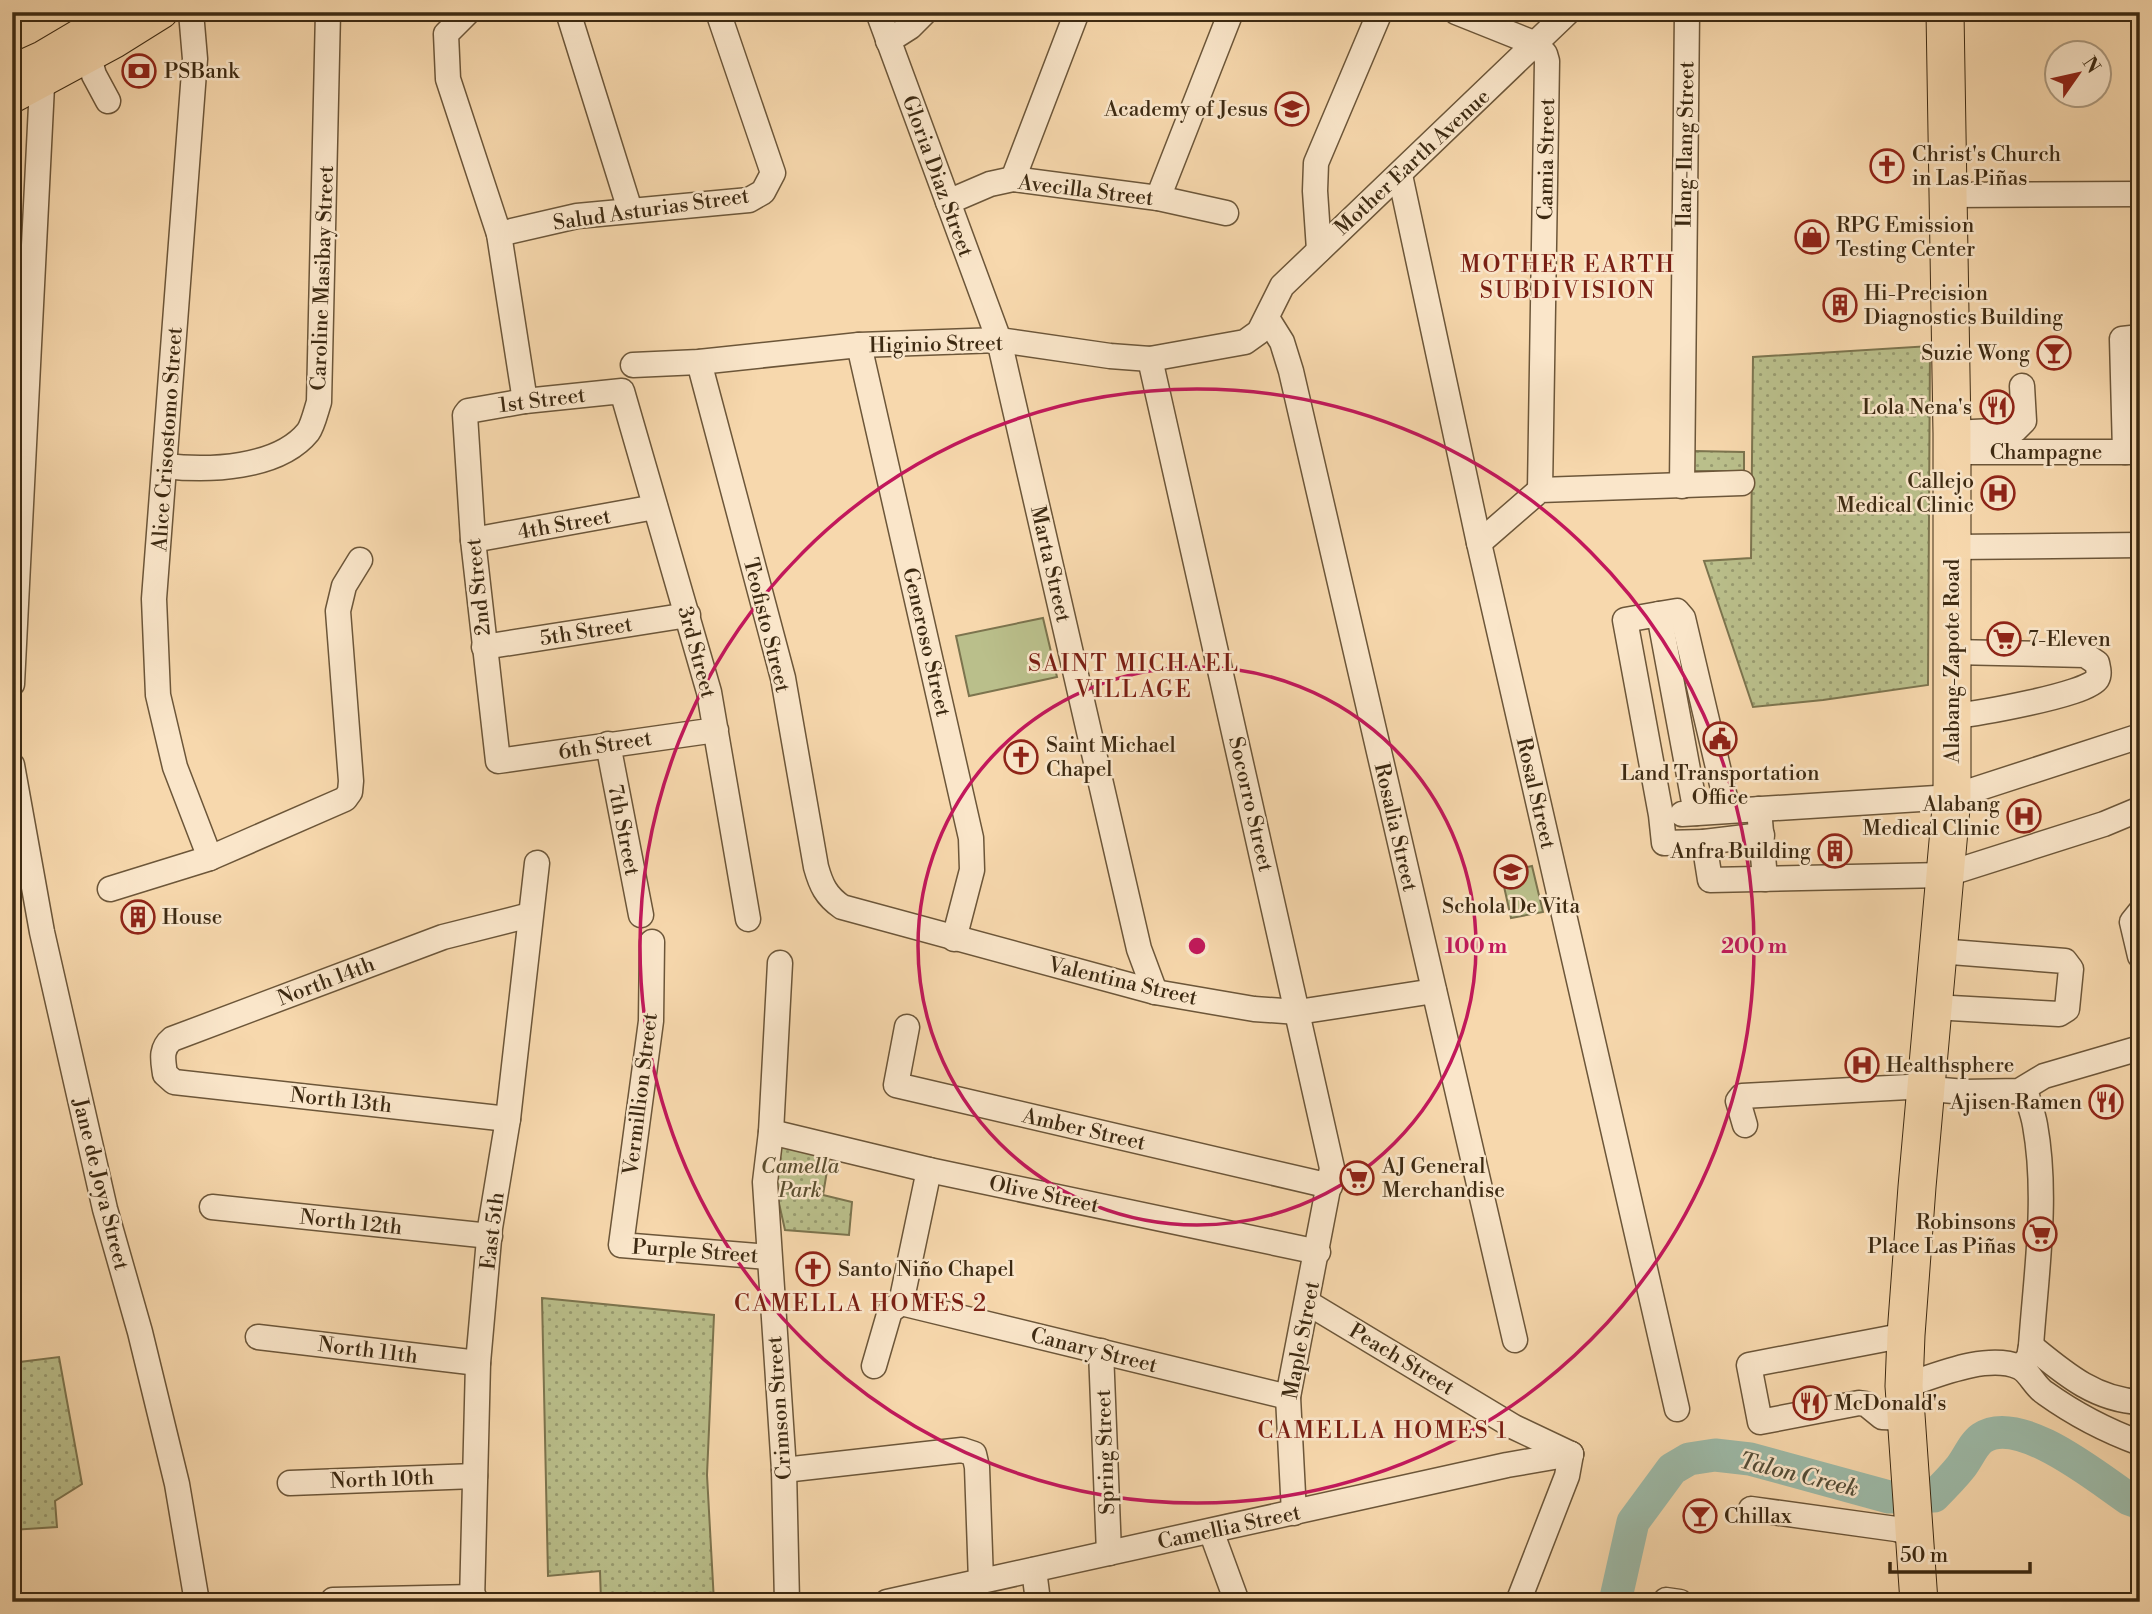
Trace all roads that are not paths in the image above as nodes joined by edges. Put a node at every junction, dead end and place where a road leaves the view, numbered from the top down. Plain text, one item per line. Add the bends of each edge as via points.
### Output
1 (119, 12) edge
2 (162, 12) edge
3 (191, 12) edge
4 (328, 12) edge
5 (468, 12) edge
6 (568, 12) edge
7 (718, 12) edge
8 (878, 12) edge
9 (925, 12) edge
10 (1077, 12) edge
11 (1231, 12) edge
12 (1380, 12) edge
13 (1456, 12) edge
14 (1568, 12) edge
15 (1687, 12) edge
16 (1945, 12) edge
17 (888, 41) junction
18 (1536, 44) junction
19 (85, 45) junction
20 (43, 69) junction
21 (12, 71) edge
22 (12, 97) edge
23 (108, 100) dead end
24 (1400, 175) junction
25 (1013, 180) junction
26 (2140, 194) edge
27 (1947, 195) junction
28 (1158, 198) junction
29 (948, 202) junction
30 (630, 211) junction
31 (1226, 213) dead end
32 (499, 234) junction
33 (1319, 250) junction
34 (24, 251) edge
35 (1267, 318) junction
36 (2140, 337) edge
37 (999, 340) junction
38 (859, 345) junction
39 (1150, 359) junction
40 (699, 362) junction
41 (634, 365) dead end
42 (2022, 386) dead end
43 (622, 391) joint
44 (525, 401) junction
45 (465, 415) joint
46 (1952, 443) junction
47 (2132, 452) edge
48 (166, 466) junction
49 (1742, 483) dead end
50 (1682, 486) junction
51 (1540, 490) junction
52 (656, 507) junction
53 (473, 540) junction
54 (1479, 543) junction
55 (2140, 545) edge
56 (1953, 547) junction
57 (360, 560) dead end
58 (1659, 614) junction
59 (688, 615) junction
60 (484, 647) junction
61 (1952, 652) junction
62 (12, 684) edge
63 (1953, 716) junction
64 (716, 730) junction
65 (2140, 736) edge
66 (608, 744) junction
67 (496, 759) joint
68 (12, 765) edge
69 (1962, 789) junction
70 (1726, 802) junction
71 (1695, 804) junction
72 (1759, 809) junction
73 (2140, 809) edge
74 (1661, 815) junction
75 (1762, 835) junction
76 (1704, 842) junction
77 (210, 858) junction
78 (537, 863) dead end
79 (1944, 875) junction
80 (1765, 879) junction
81 (110, 889) dead end
82 (824, 890) joint
83 (2140, 912) edge
84 (530, 915) junction
85 (641, 915) dead end
86 (748, 919) dead end
87 (954, 939) junction
88 (652, 942) dead end
89 (1938, 951) junction
90 (2140, 956) edge
91 (780, 963) dead end
92 (1434, 991) junction
93 (1155, 992) junction
94 (1933, 1007) junction
95 (1298, 1012) junction
96 (907, 1027) dead end
97 (2140, 1048) edge
98 (174, 1082) joint
99 (2025, 1089) junction
100 (1926, 1090) junction
101 (508, 1119) junction
102 (1745, 1125) dead end
103 (771, 1132) junction
104 (929, 1170) junction
105 (1331, 1177) junction
106 (212, 1207) dead end
107 (490, 1236) junction
108 (621, 1245) joint
109 (1318, 1252) junction
110 (769, 1257) junction
111 (901, 1303) junction
112 (1308, 1303) junction
113 (1906, 1335) junction
114 (258, 1337) dead end
115 (1515, 1340) dead end
116 (1101, 1351) junction
117 (2026, 1357) junction
118 (478, 1363) junction
119 (874, 1367) dead end
120 (1288, 1397) junction
121 (1905, 1402) junction
122 (2140, 1402) edge
123 (1677, 1409) dead end
124 (2140, 1443) edge
125 (1571, 1454) junction
126 (784, 1471) junction
127 (475, 1476) junction
128 (290, 1483) dead end
129 (1751, 1509) dead end
130 (1294, 1513) junction
131 (1913, 1523) junction
132 (1211, 1531) junction
133 (1109, 1553) junction
134 (1034, 1570) junction
135 (982, 1581) junction
136 (473, 1599) edge
137 (333, 1600) edge
138 (1514, 1600) edge
139 (1038, 1601) edge
140 (197, 1602) edge
141 (787, 1602) edge
142 (887, 1602) edge
143 (1237, 1602) edge
144 (1919, 1602) edge

1 - 19 main road
2 - 19 main road
3 - 48 street, Alice Crisostomo Street via 195,59
4 - 48 street, Caroline Masibay Street via 319,402 309,431 285,451 256,462 218,468
5 - 32 street via 446,34 449,79
6 - 30 street
7 - 30 street, Salud Asturias Street via 773,173 763,192 749,200
8 - 17 street, Gloria Diaz Street
9 - 17 street
10 - 25 street
11 - 28 street
12 - 33 street via 1316,163
13 - 18 street
14 - 18 street, Mother Earth Avenue
15 - 50 street, Ilang-Ilang Street
16 - 27 highway, Alabang-Zapote Road
17 - 29 street, Gloria Diaz Street
18 - 24 street, Mother Earth Avenue
18 - 51 street, Camia Street via 1547,61
19 - 20 main road
19 - 23 street
20 - 21 main road
20 - 22 main road
20 - 34 street
24 - 33 street, Mother Earth Avenue
24 - 54 street, Rosal Street
25 - 28 street, Avecilla Street
25 - 29 street, Avecilla Street via 990,184
26 - 27 street
27 - 46 highway, Alabang-Zapote Road
28 - 31 street, Avecilla Street
29 - 37 street, Gloria Diaz Street
30 - 32 street, Salud Asturias Street via 577,216
32 - 44 street
33 - 35 street, Mother Earth Avenue via 1282,286
34 - 62 street
35 - 39 street, Higinio Street via 1259,332 1245,342
35 - 92 street, Rosalia Street via 1282,342 1291,372
36 - 47 street via 2122,339
37 - 38 street, Higinio Street
37 - 39 street, Higinio Street
37 - 93 street, Marta Street via 1139,949
38 - 40 street, Higinio Street
38 - 87 street, Generoso Street via 971,838 972,870
39 - 95 street, Socorro Street
40 - 41 street, Higinio Street
40 - 82 street, Teofisto Street via 783,678
42 - 46 street via 2024,421 2015,430
43 - 44 street, 1st Street
43 - 52 street, 3rd Street
44 - 45 street, 1st Street via 474,408
45 - 53 street, 2nd Street
46 - 47 street, Champagne
46 - 56 highway, Alabang-Zapote Road
48 - 77 street, Alice Crisostomo Street via 154,599 158,695 175,767
49 - 50 street
50 - 51 street
51 - 54 street
52 - 53 street, 4th Street
52 - 59 street, 3rd Street
53 - 60 street, 2nd Street
54 - 123 street, Rosal Street
55 - 56 street
56 - 61 highway, Alabang-Zapote Road
57 - 77 street via 344,586 338,611 350,792 345,799
58 - 70 street via 1677,611 1684,618
58 - 71 street
58 - 74 street via 1625,620
59 - 60 street, 5th Street
59 - 64 street, 3rd Street
60 - 67 street, 2nd Street
61 - 63 highway, Alabang-Zapote Road
61 - 63 street via 2085,654 2097,663 2099,675 2087,686 2053,698
63 - 69 highway, Alabang-Zapote Road
64 - 66 street, 6th Street
64 - 86 street, 3rd Street
65 - 69 street
66 - 67 street, 6th Street via 511,761
66 - 85 street, 7th Street
68 - 140 street, Jane de Joya Street via 45,945 105,1209 177,1484
69 - 70 street
69 - 72 street
69 - 79 highway, Alabang-Zapote Road
70 - 71 street
70 - 72 street
71 - 74 street
72 - 75 street
73 - 79 street
74 - 76 street via 1664,843
75 - 76 street
75 - 80 street
76 - 80 street via 1710,880
77 - 81 street
78 - 84 street, East 5th
79 - 80 street
79 - 89 highway, Alabang-Zapote Road
82 - 87 street, Valentina Street via 842,907
83 - 90 street via 2132,922
84 - 98 street, North 14th via 443,937 172,1040 165,1045 163,1056 165,1074
84 - 101 street, East 5th
87 - 93 street, Valentina Street
88 - 108 street, Vermillion Street via 651,1021
89 - 94 highway, Alabang-Zapote Road
89 - 94 street via 2065,961 2071,969 2067,1009 2059,1014
91 - 103 street, Crimson Street
92 - 95 street, Valentina Street
92 - 115 street, Rosalia Street
93 - 95 street, Valentina Street
94 - 100 highway, Alabang-Zapote Road
95 - 105 street, Socorro Street
96 - 105 street, Amber Street via 896,1085
97 - 99 street via 2044,1076
98 - 101 street, North 13th
99 - 100 street
99 - 117 street via 2040,1165 2040,1221
100 - 102 street via 1908,1087 1742,1096 1738,1101
100 - 113 highway, Alabang-Zapote Road
101 - 107 street, East 5th
103 - 104 street, Olive Street
103 - 110 street, Crimson Street via 765,1182
104 - 109 street, Olive Street
104 - 111 street
105 - 109 street, Maple Street
106 - 107 street, North 12th
107 - 118 street, East 5th
108 - 110 street, Purple Street
109 - 112 street, Maple Street
110 - 126 street, Crimson Street
111 - 116 street, Canary Street
111 - 119 street via 890,1311
112 - 120 street, Maple Street
112 - 125 street, Peach Street via 1514,1427
113 - 121 highway, Alabang-Zapote Road
113 - 121 street via 1749,1365 1760,1422 1859,1403 1882,1417
114 - 118 street, North 11th
116 - 120 street, Canary Street
116 - 133 street, Spring Street
117 - 121 street via 1935,1374
117 - 122 street via 2108,1397
117 - 124 street via 2042,1391
118 - 127 street, East 5th
120 - 130 street, Maple Street
121 - 131 highway, Alabang-Zapote Road
125 - 130 street, Camellia Street
125 - 138 street via 1567,1476
126 - 135 street via 962,1450 974,1454
126 - 141 street, Crimson Street
127 - 128 street, North 10th
127 - 136 street, East 5th
129 - 131 street via 1896,1529
130 - 132 street, Camellia Street
131 - 144 highway, Alabang-Zapote Road
132 - 133 street, Camellia Street
132 - 143 street
133 - 134 street, Camellia Street
134 - 135 street, Camellia Street
134 - 139 street
135 - 142 street, Camellia Street
136 - 137 street

